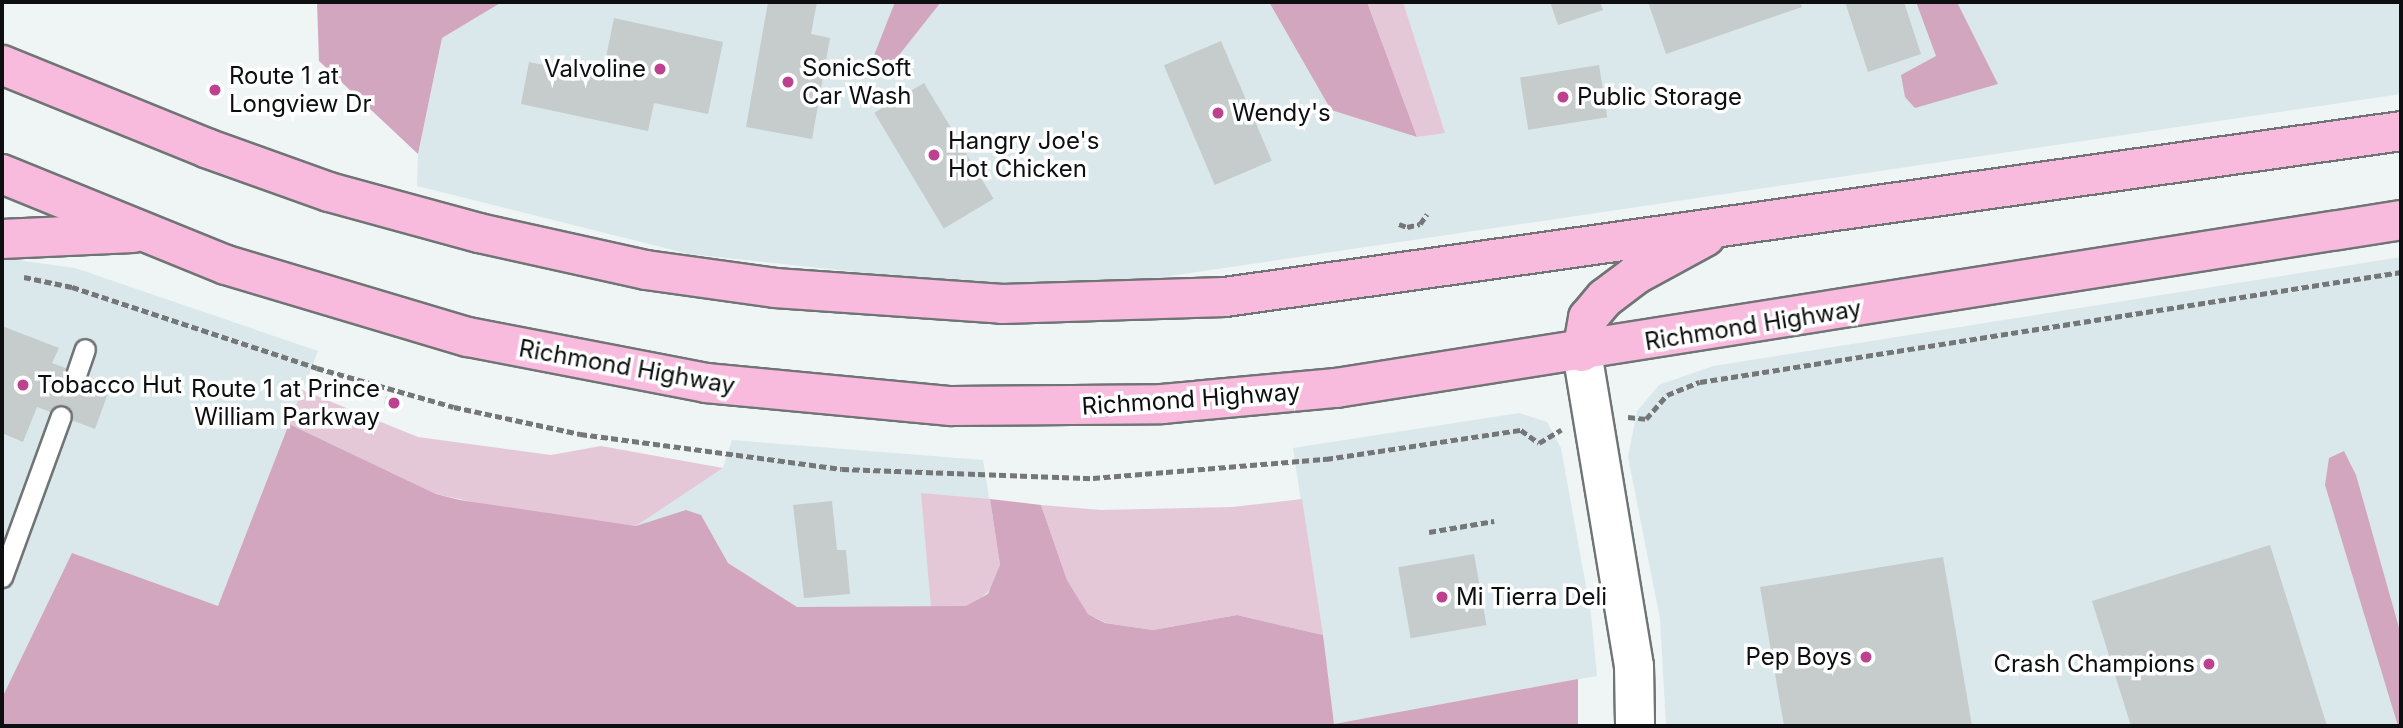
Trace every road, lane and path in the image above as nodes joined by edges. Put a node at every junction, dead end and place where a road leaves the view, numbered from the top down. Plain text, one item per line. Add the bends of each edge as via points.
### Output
1 (2, 65) edge
2 (2401, 131) edge
3 (2, 174) edge
4 (1427, 214) dead end
5 (2401, 220) edge
6 (1399, 223) dead end
7 (1729, 225) junction
8 (144, 233) junction
9 (2, 239) edge
10 (2401, 272) edge
11 (18, 276) dead end
12 (85, 349) dead end
13 (1581, 352) junction
14 (77, 372) dead end
15 (61, 416) dead end
16 (1635, 416) dead end
17 (1553, 431) dead end
18 (1494, 521) dead end
19 (1429, 532) dead end
20 (2, 577) edge
21 (1635, 726) edge

1 - 7 main road via 206,148 393,210 646,270 848,295 1002,304 1225,297
2 - 7 main road
3 - 8 main road, Richmond Highway
4 - 6 path via 1420,224 1407,227
5 - 13 main road, Richmond Highway
7 - 13 main road via 1615,288 1588,318
8 - 9 main road
8 - 13 main road, Richmond Highway via 305,292 468,337 638,373 878,402 1040,407 1162,404 1336,388
10 - 16 path via 1700,382 1667,395 1646,419
11 - 17 path via 72,287 317,369 454,407 580,434 842,469 1093,478 1326,460 1521,430 1539,443
12 - 14 lane
13 - 21 street via 1634,666
15 - 20 lane
18 - 19 path

